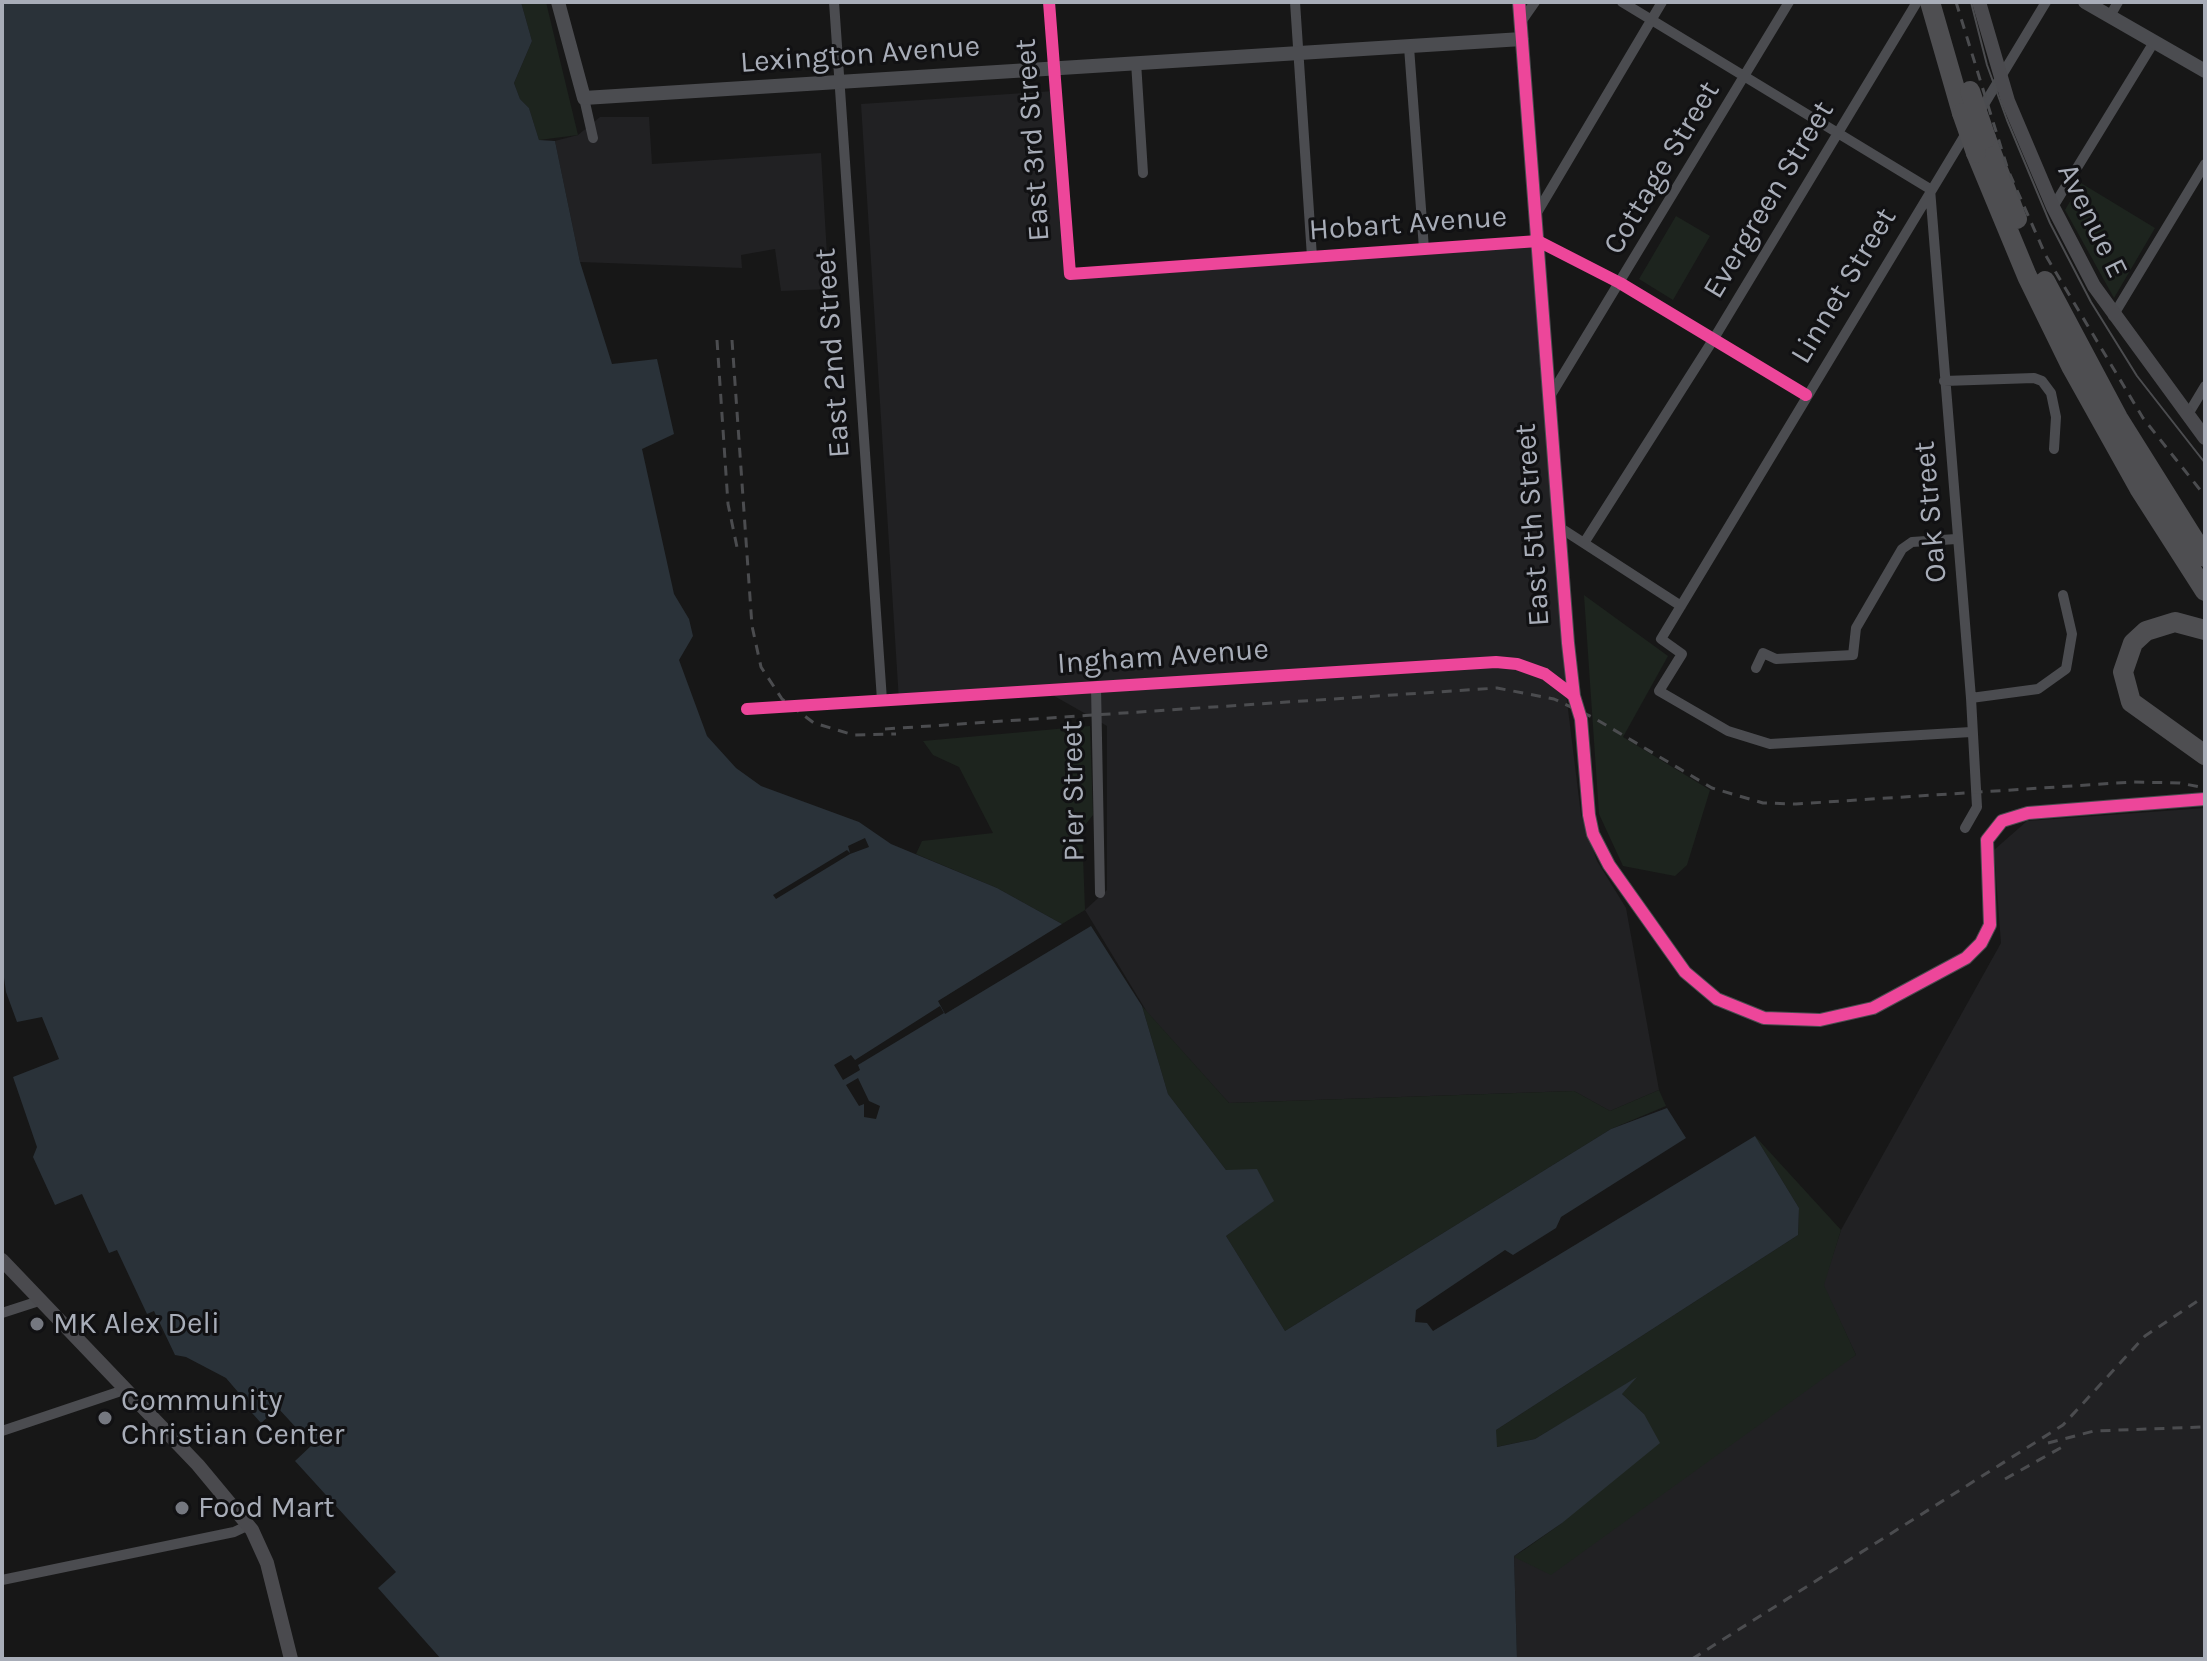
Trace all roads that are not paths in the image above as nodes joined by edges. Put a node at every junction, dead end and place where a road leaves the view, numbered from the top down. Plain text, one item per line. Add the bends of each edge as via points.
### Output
1 (558, 2) edge
2 (834, 2) edge
3 (1049, 2) edge
4 (1295, 2) edge
5 (1519, 2) edge
6 (1535, 2) edge
7 (1622, 2) edge
8 (1662, 2) edge
9 (1789, 2) edge
10 (1917, 2) edge
11 (1930, 2) edge
12 (1944, 2) edge
13 (1979, 2) edge
14 (2046, 2) edge
15 (2085, 2) edge
16 (2118, 2) edge
17 (2110, 16) junction
18 (1652, 19) junction
19 (1521, 22) junction
20 (1522, 39) junction
21 (2154, 42) junction
22 (1409, 47) junction
23 (1299, 52) junction
24 (1136, 62) junction
25 (1053, 68) junction
26 (2205, 71) edge
27 (1746, 76) junction
28 (2001, 79) junction
29 (839, 82) junction
30 (584, 98) junction
31 (1836, 132) junction
32 (593, 138) dead end
33 (1981, 146) junction
34 (2205, 164) edge
35 (1143, 173) dead end
36 (1930, 189) junction
37 (2053, 207) junction
38 (1535, 216) junction
39 (1538, 241) junction
40 (1424, 249) junction
41 (1312, 257) junction
42 (1070, 274) joint
43 (1620, 283) junction
44 (2112, 316) junction
45 (1713, 340) junction
46 (1944, 381) junction
47 (2205, 386) edge
48 (1806, 395) junction
49 (1549, 398) junction
50 (2187, 416) junction
51 (2205, 438) edge
52 (2054, 449) dead end
53 (1559, 527) junction
54 (1956, 539) junction
55 (1584, 543) junction
56 (2205, 557) edge
57 (2205, 591) edge
58 (2063, 595) dead end
59 (1681, 606) junction
60 (2205, 630) edge
61 (1756, 668) dead end
62 (1096, 687) junction
63 (1574, 696) junction
64 (1971, 698) junction
65 (882, 700) junction
66 (747, 709) dead end
67 (1971, 732) junction
68 (2205, 755) edge
69 (2205, 799) edge
70 (1965, 828) dead end
71 (1100, 893) dead end
72 (2, 1260) edge
73 (39, 1301) junction
74 (2, 1313) edge
75 (124, 1390) junction
76 (2, 1431) edge
77 (249, 1525) junction
78 (2, 1580) edge
79 (290, 1659) edge

1 - 30 street
2 - 29 street, East 2nd Street
3 - 25 street, East 3rd Street
4 - 23 street
5 - 19 street, East 5th Street
6 - 19 street
7 - 18 street
8 - 18 street
9 - 27 street, Cottage Street
10 - 31 street, Evergreen Street
11 - 33 highway, bridge via 1962,113
12 - 33 highway, bridge
13 - 28 main road, Avenue E
14 - 28 street, Linnet Street
15 - 17 street
16 - 17 street
17 - 21 street
18 - 27 street
18 - 38 street
19 - 20 street, East 5th Street
20 - 22 street, Lexington Avenue
20 - 38 street, East 5th Street
21 - 26 street
21 - 37 street
22 - 23 street, Lexington Avenue
22 - 40 street
23 - 24 street, Lexington Avenue
23 - 41 street
24 - 25 street, Lexington Avenue
24 - 35 street
25 - 29 street, Lexington Avenue
25 - 42 street, East 3rd Street
27 - 31 street
27 - 43 street, Cottage Street
28 - 36 street, Linnet Street
28 - 37 main road, Avenue E
29 - 30 street, Lexington Avenue
29 - 65 street, East 2nd Street
30 - 32 street
31 - 36 street
31 - 45 street, Evergreen Street
33 - 56 highway via 2084,358
33 - 57 highway via 2022,265 2072,368
34 - 44 street
36 - 46 street, Oak Street
36 - 48 street, Linnet Street
37 - 44 main road, Avenue E
38 - 39 street, East 5th Street
39 - 40 street, Hobart Avenue
39 - 43 street, Hobart Avenue
39 - 49 street, East 5th Street
40 - 41 street, Hobart Avenue
41 - 42 street, Hobart Avenue
43 - 45 street, Hobart Avenue
43 - 49 street, Cottage Street
44 - 50 main road, Avenue E
45 - 48 street, Hobart Avenue
45 - 55 street, Evergreen Street
46 - 52 street via 2042,381 2051,393 2056,417
46 - 54 street, Oak Street
47 - 50 street
48 - 59 street, Linnet Street
49 - 53 street, East 5th Street
50 - 51 main road, Avenue E
53 - 55 street
53 - 63 street, East 5th Street
54 - 61 street via 1912,542 1902,549 1861,616 1853,655 1776,659 1763,653
54 - 64 street, Oak Street
55 - 59 street
58 - 64 street via 2072,634 2066,669 2038,689
59 - 67 street, Linnet Street via 1661,639 1682,654 1659,691 1748,740 1794,745
60 - 68 highway via 2175,622 2146,631 2133,643 2123,672 2131,702
62 - 63 street, Ingham Avenue via 1496,662 1545,674
62 - 65 street, Ingham Avenue
62 - 71 street, Pier Street
63 - 69 street, East 5th Street via 1580,711 1589,815 1609,865 1699,987 1764,1018 1848,1016 1900,996 1966,958 1990,925 1987,840 2013,815
64 - 67 street, Oak Street
65 - 66 street, Ingham Avenue
67 - 70 street, Oak Street via 1977,807
72 - 73 main road
73 - 74 street
73 - 75 main road
75 - 76 street
75 - 77 main road
77 - 78 street
77 - 79 main road via 265,1556

